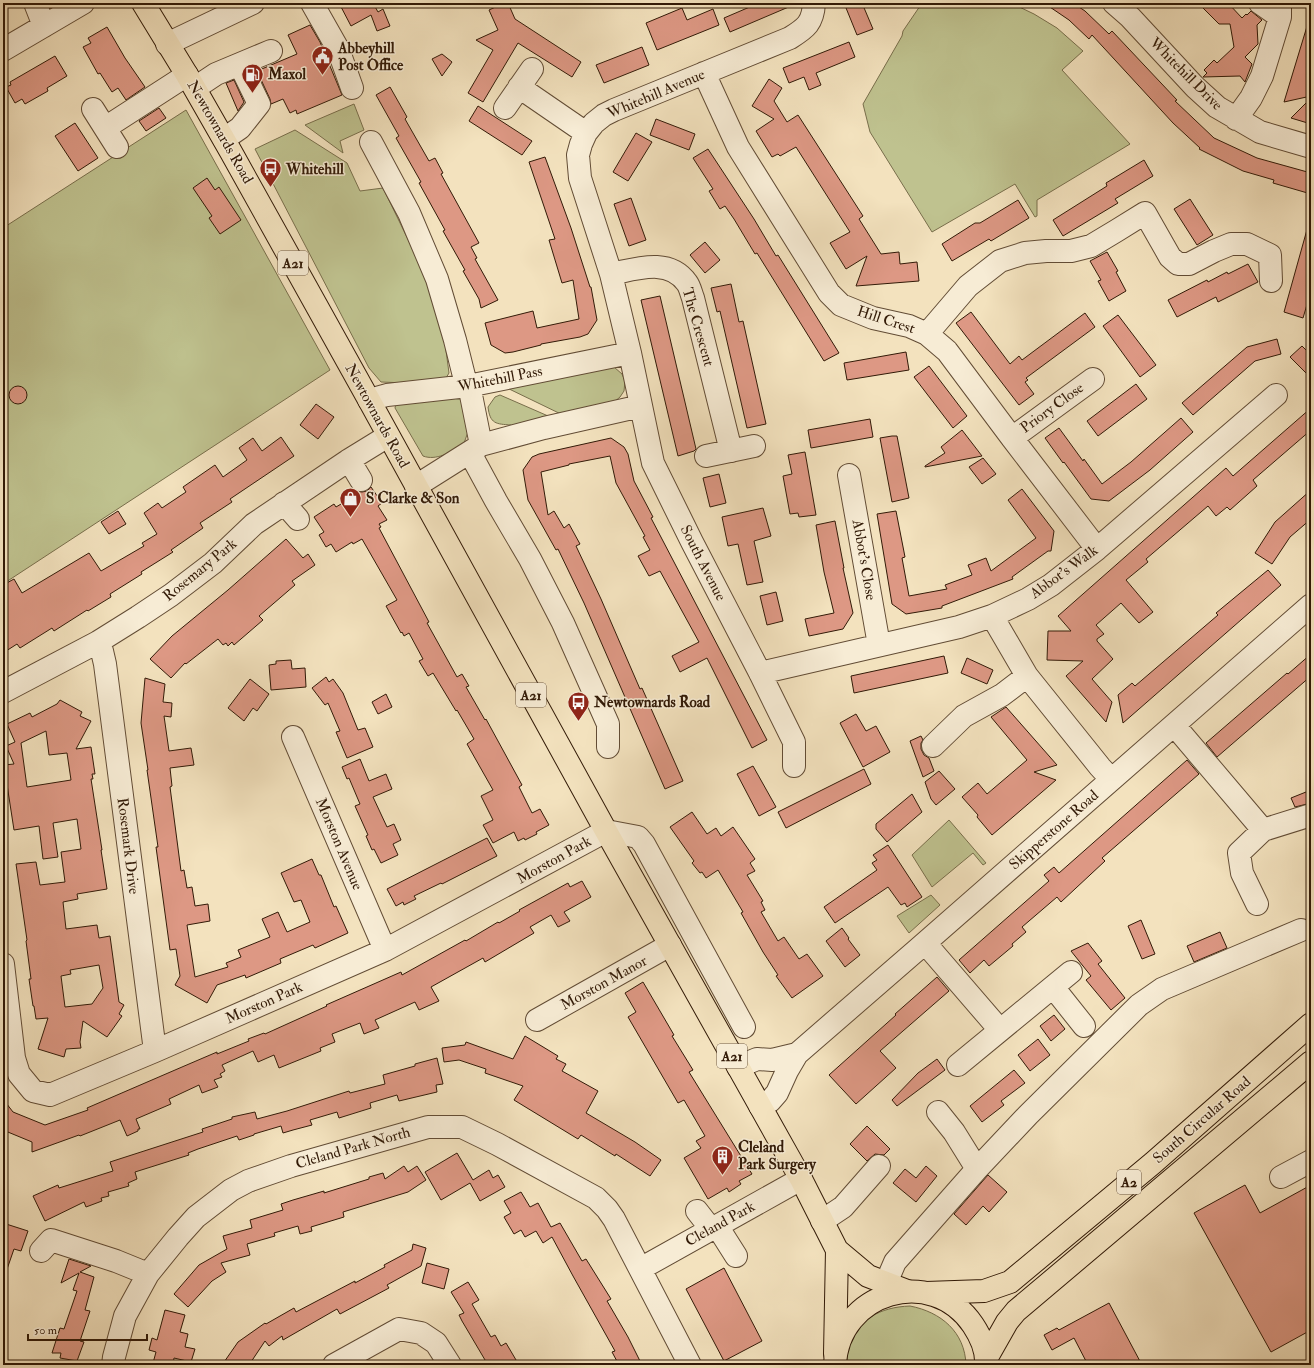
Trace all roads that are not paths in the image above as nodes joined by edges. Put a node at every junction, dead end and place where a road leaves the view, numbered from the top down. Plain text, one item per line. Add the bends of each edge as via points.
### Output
1 (35, 3) edge
2 (83, 3) edge
3 (143, 3) edge
4 (253, 3) edge
5 (312, 3) edge
6 (814, 3) edge
7 (1114, 3) edge
8 (1260, 3) edge
9 (1280, 10) edge
10 (44, 26) junction
11 (167, 44) junction
12 (3, 50) edge
13 (271, 51) dead end
14 (240, 65) junction
15 (532, 69) dead end
16 (704, 73) junction
17 (191, 82) junction
18 (352, 88) dead end
19 (519, 88) junction
20 (506, 108) dead end
21 (93, 109) dead end
22 (1236, 119) junction
23 (106, 128) junction
24 (232, 133) junction
25 (586, 133) junction
26 (371, 142) dead end
27 (118, 147) dead end
28 (1311, 148) edge
29 (611, 274) junction
30 (1271, 281) dead end
31 (927, 334) junction
32 (630, 353) junction
33 (1092, 379) dead end
34 (468, 386) junction
35 (1276, 395) dead end
36 (369, 400) junction
37 (641, 406) junction
38 (388, 436) junction
39 (1012, 438) junction
40 (754, 446) dead end
41 (476, 449) junction
42 (731, 451) junction
43 (706, 456) dead end
44 (349, 460) junction
45 (849, 475) dead end
46 (361, 480) dead end
47 (416, 486) junction
48 (284, 503) junction
49 (298, 519) dead end
50 (1097, 549) junction
51 (1311, 605) edge
52 (992, 616) junction
53 (98, 642) junction
54 (879, 645) junction
55 (760, 673) junction
56 (1027, 676) junction
57 (3, 692) edge
58 (1174, 725) junction
59 (293, 737) dead end
60 (933, 746) dead end
61 (608, 747) dead end
62 (794, 766) dead end
63 (1111, 779) junction
64 (1311, 815) edge
65 (1263, 830) junction
66 (606, 831) junction
67 (1257, 904) dead end
68 (1301, 930) dead end
69 (925, 943) junction
70 (670, 945) junction
71 (386, 950) junction
72 (3, 964) edge
73 (1071, 972) dead end
74 (1053, 987) junction
75 (537, 1020) dead end
76 (1311, 1024) edge
77 (1084, 1026) dead end
78 (744, 1028) dead end
79 (1000, 1030) junction
80 (155, 1051) junction
81 (797, 1054) junction
82 (1311, 1062) edge
83 (958, 1065) dead end
84 (738, 1067) junction
85 (760, 1106) junction
86 (938, 1112) dead end
87 (1311, 1161) edge
88 (879, 1166) dead end
89 (977, 1169) junction
90 (1281, 1177) dead end
91 (801, 1178) junction
92 (697, 1211) dead end
93 (822, 1221) junction
94 (714, 1227) junction
95 (837, 1250) junction
96 (40, 1251) dead end
97 (736, 1256) dead end
98 (640, 1269) junction
99 (148, 1274) junction
100 (886, 1283) junction
101 (916, 1292) junction
102 (835, 1359) edge
103 (986, 1362) edge
104 (113, 1365) edge
105 (334, 1365) edge
106 (450, 1365) edge
107 (690, 1365) edge

1 - 10 street
2 - 10 street
3 - 11 main road, Newtownards Road / A21
4 - 11 street
5 - 18 street via 338,49
6 - 16 street, Whitehill Avenue via 810,22 803,30 790,38
7 - 22 street, Whitehill Drive via 1197,89 1217,107
8 - 9 street
9 - 22 street via 1262,76
10 - 12 street
11 - 17 main road, Newtownards Road / A21
13 - 14 street
14 - 17 street
14 - 24 street via 259,104
15 - 19 street
16 - 25 street, Whitehill Avenue via 604,115
16 - 31 street, Hill Crest via 738,147 829,293 841,305 873,318 909,326
17 - 23 street
17 - 24 main road, Newtownards Road / A21
19 - 20 street
19 - 25 street
21 - 23 street
22 - 28 street, Whitehill Drive via 1260,132
23 - 27 street
24 - 36 main road, Newtownards Road / A21
25 - 29 street, Whitehill Avenue via 578,155 580,178
26 - 34 street via 409,213 437,279
29 - 32 street, Whitehill Avenue
29 - 42 street, The Crescent via 642,267 665,268 679,274 688,284
30 - 31 street via 1270,255 1247,244 1231,244 1189,264 1178,264 1170,257 1145,213 1091,246 1071,251 1054,261 1025,253 1000,261 968,286
31 - 39 street, Hill Crest via 947,351
32 - 34 street, Whitehill Pass
32 - 37 street, South Avenue
33 - 39 street, Priory Close
34 - 36 street, Whitehill Pass via 387,395
34 - 41 street
35 - 50 street, Abbot's Walk
36 - 38 main road, Newtownards Road / A21
37 - 41 street via 544,428
37 - 55 street, South Avenue via 653,463
38 - 44 street, Rosemary Park
38 - 47 main road, Newtownards Road / A21
39 - 50 street, Hill Crest
40 - 42 street
41 - 47 street
41 - 61 street via 496,501 563,622 608,724
42 - 43 street
44 - 46 street
44 - 48 street, Rosemary Park
45 - 54 street, Abbot's Close
47 - 66 main road, Newtownards Road / A21
48 - 49 street
48 - 53 street, Rosemary Park via 254,524 213,563 171,595
50 - 52 street, Abbot's Walk via 1052,585
51 - 58 street, Skipperstone Road
52 - 54 street, Abbot's Walk via 959,627
52 - 56 street
53 - 57 street, Rosemary Park
53 - 80 street, Rosemark Drive via 105,664
54 - 55 street, Abbot's Walk
55 - 62 street, South Avenue via 794,742
56 - 60 street via 1002,695 964,716
56 - 63 street
58 - 63 street, Skipperstone Road
58 - 65 street
59 - 71 street, Morston Avenue
63 - 69 street, Skipperstone Road
64 - 65 street
65 - 67 street via 1239,853 1242,873
66 - 70 main road, Newtownards Road / A21
66 - 71 street, Morston Park
66 - 78 street via 638,837 644,844
68 - 89 street via 1162,990 1139,1005
69 - 79 street
69 - 81 street, Skipperstone Road
70 - 75 street, Morston Manor
70 - 84 main road, Newtownards Road / A21
71 - 80 street, Morston Park
72 - 80 street, Morston Park via 14,1058 19,1074 33,1091 50,1094
73 - 74 street
74 - 77 street
74 - 79 street
76 - 101 main road, South Circular Road / A2 via 1153,1163 1010,1282 984,1291
79 - 83 street
81 - 84 street, Skipperstone Road via 772,1060 757,1059
81 - 85 street, Skipperstone Road via 786,1071 777,1093 770,1101
82 - 103 main road, South Circular Road / A2 via 1016,1311 1006,1322
84 - 85 main road, Newtownards Road / A21
85 - 91 main road, Newtownards Road / A21
86 - 89 street
87 - 90 street
88 - 93 street via 843,1207
89 - 100 street via 895,1262
91 - 93 main road, Newtownards Road / A21
91 - 94 street, Cleland Park
92 - 94 street
93 - 95 main road, Newtownards Road / A21
94 - 97 street
94 - 98 street, Cleland Park
95 - 100 main road, Newtownards Road / A21 via 868,1276
95 - 102 main road, Newtownards Road / A21
96 - 99 street via 50,1240
98 - 99 street, Cleland Park North via 614,1219 596,1198 462,1127 428,1127 291,1166 248,1181 231,1190 196,1217
98 - 107 street, Cleland Park North
99 - 104 street, Cleland Park North via 125,1316
100 - 101 main road, Newtownards Road / A21
101 - 102 main road, A2 via 889,1294 872,1302 855,1315 842,1333
101 - 103 main road, A2 via 948,1301 967,1316 980,1336
105 - 106 street via 399,1329 422,1333 436,1343

